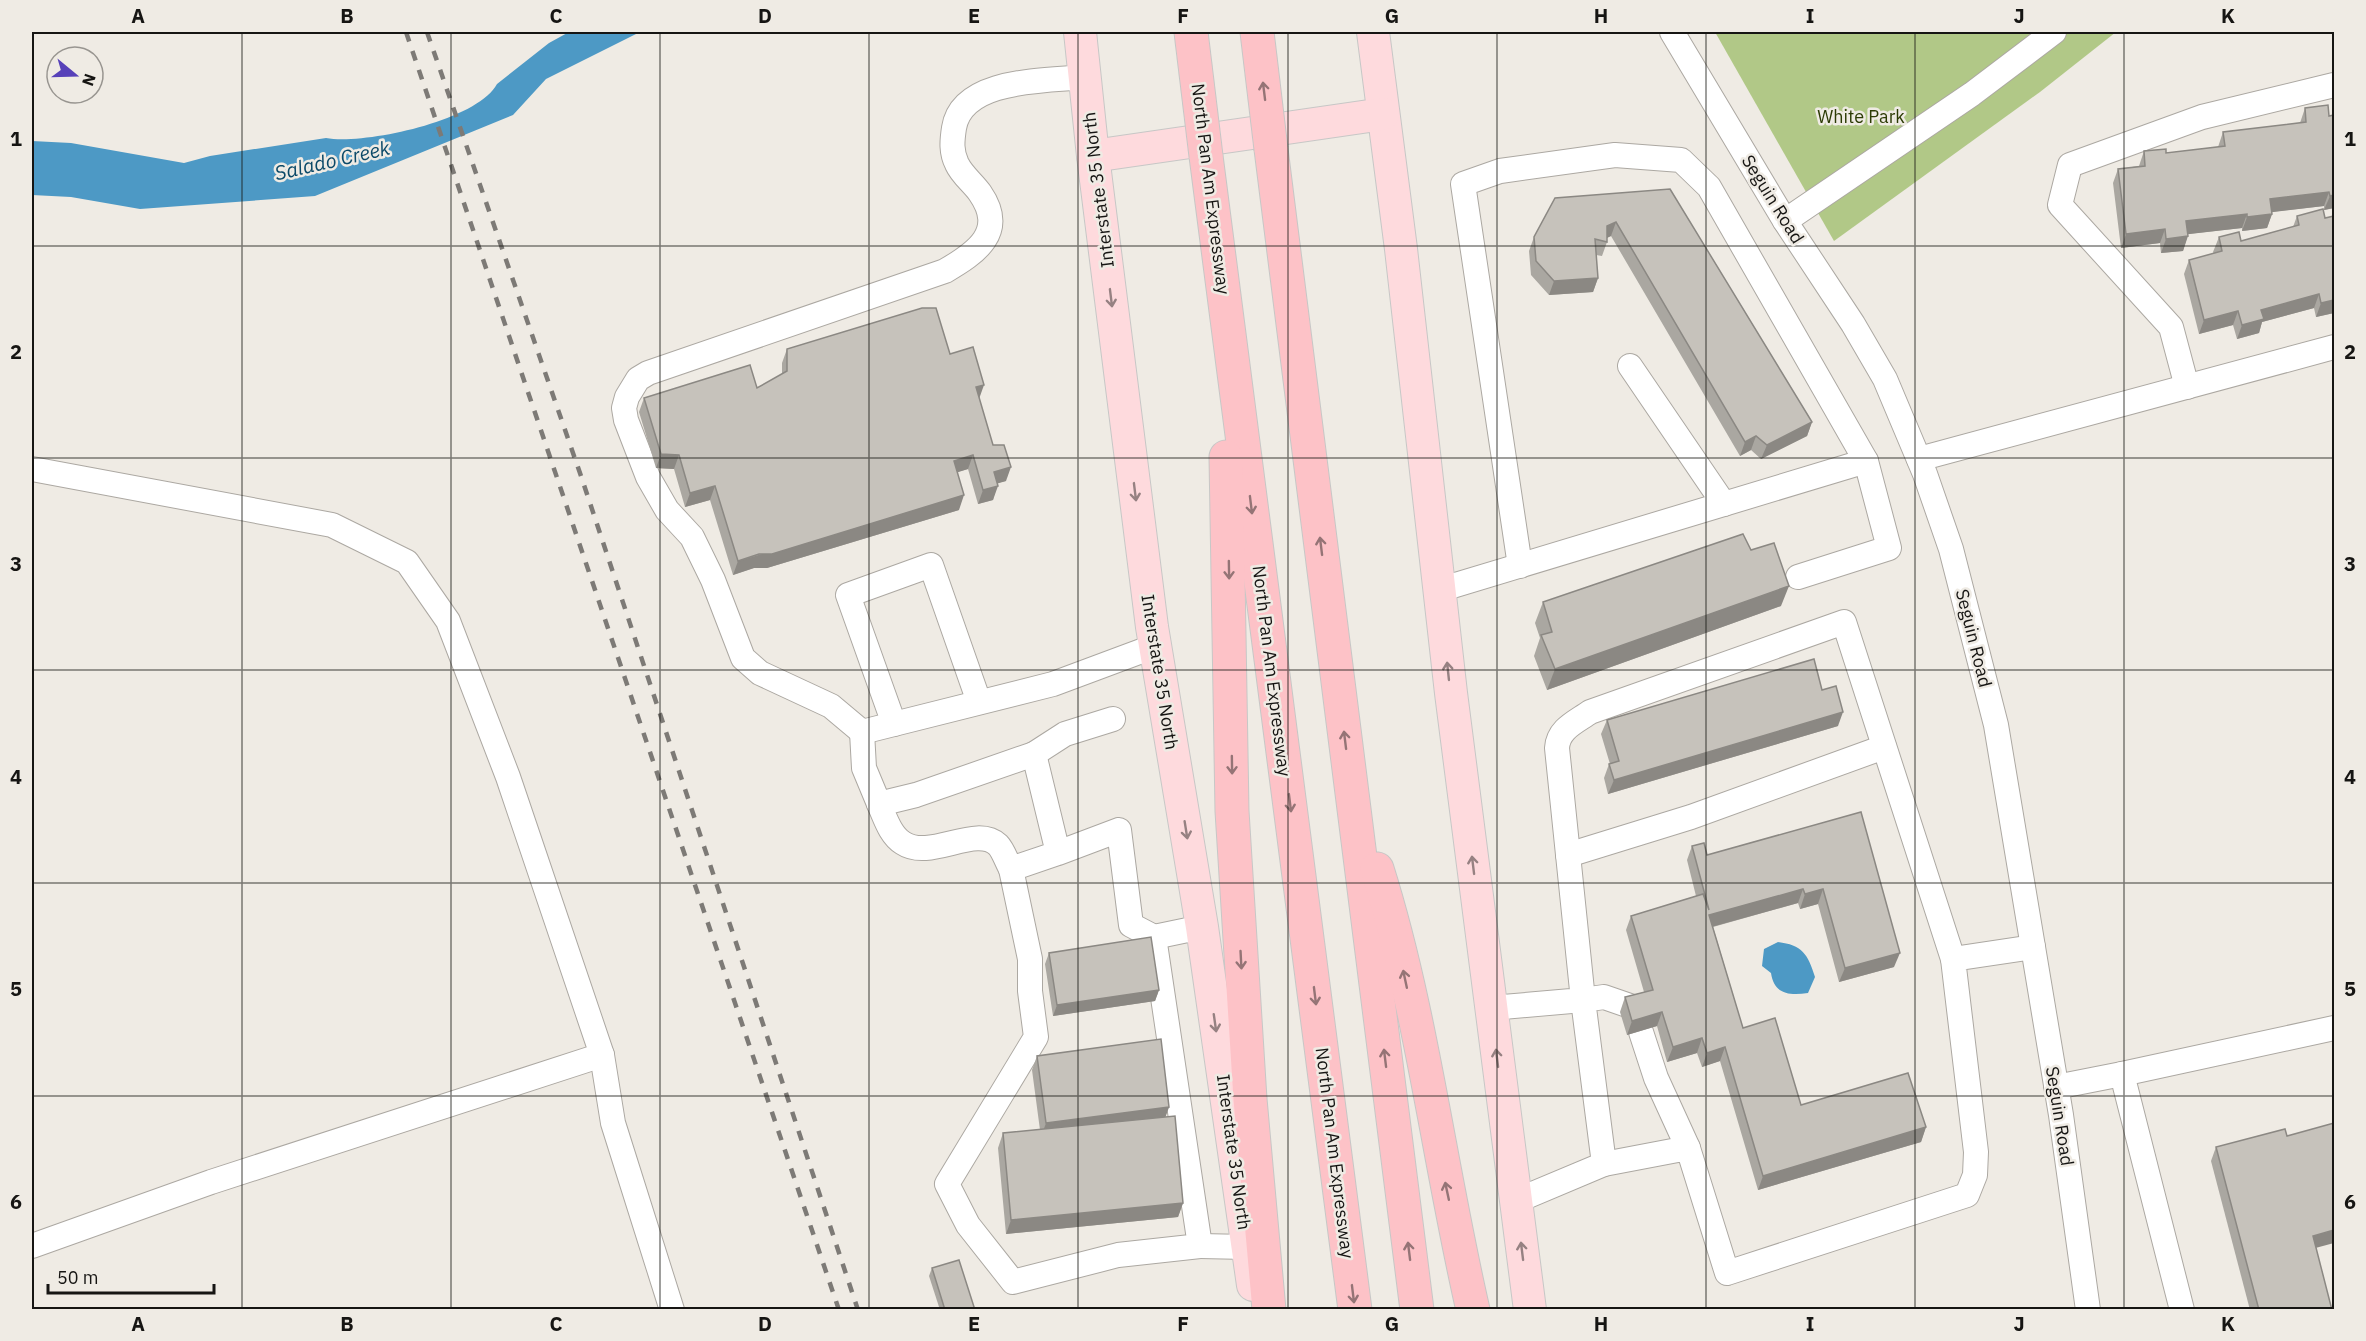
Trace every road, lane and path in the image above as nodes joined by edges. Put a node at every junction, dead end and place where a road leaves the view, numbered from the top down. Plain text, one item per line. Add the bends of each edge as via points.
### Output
1 (1080, 32) edge
2 (1191, 32) edge
3 (1257, 32) edge
4 (1373, 32) edge
5 (1672, 32) edge
6 (2054, 32) edge
7 (1085, 77) junction
8 (2334, 85) edge
9 (1383, 114) junction
10 (1093, 156) junction
11 (1785, 221) junction
12 (1222, 281) junction
13 (2334, 347) edge
14 (1630, 366) dead end
15 (2187, 387) junction
16 (1919, 459) junction
17 (1866, 461) junction
18 (32, 469) edge
19 (1724, 504) junction
20 (1520, 566) junction
21 (1798, 577) dead end
22 (1439, 590) junction
23 (1155, 646) junction
24 (979, 702) junction
25 (1113, 719) dead end
26 (894, 724) junction
27 (862, 732) junction
28 (1884, 747) junction
29 (1034, 754) junction
30 (1351, 786) junction
31 (879, 804) junction
32 (1058, 853) junction
33 (1568, 855) junction
34 (1011, 869) junction
35 (1202, 927) junction
36 (1154, 937) junction
37 (2033, 947) junction
38 (1953, 959) junction
39 (1583, 1000) junction
40 (1634, 1007) edge
41 (1491, 1008) junction
42 (2334, 1028) edge
43 (1641, 1032) edge
44 (602, 1055) junction
45 (2122, 1074) junction
46 (2056, 1088) junction
47 (1688, 1148) junction
48 (1604, 1164) junction
49 (1516, 1201) junction
50 (32, 1246) edge
51 (1200, 1246) junction
52 (1247, 1247) junction
53 (672, 1310) edge
54 (1257, 1310) edge
55 (1269, 1310) edge
56 (1355, 1310) edge
57 (1417, 1310) edge
58 (1473, 1310) edge
59 (1530, 1310) edge
60 (2088, 1310) edge
61 (2182, 1310) edge

1 - 7 main road, Interstate 35 North
2 - 12 highway, North Pan Am Expressway, bridge
30 -> 3 highway, bridge
4 - 9 main road
5 - 11 street, Seguin Road
6 - 11 street via 1972,94
7 - 10 main road, Interstate 35 North
7 - 27 street via 988,90 962,109 955,122 952,153 958,167 981,194 989,218 987,234 975,254 945,271 648,373 638,379 627,397 626,420 648,477 667,510 692,537 743,658 760,673 831,706
8 - 15 street via 2202,117 2070,165 2060,205 2171,327
9 - 10 main road
9 - 22 main road
10 -> 23 main road, Interstate 35 North
11 - 16 street, Seguin Road via 1885,379
12 -> 55 highway via 1232,811 1249,1088
12 -> 56 highway, North Pan Am Expressway
13 - 15 street
14 - 19 street
15 - 16 street
16 - 37 street, Seguin Road via 1952,549 1996,725
17 - 19 street
17 - 20 street via 1709,187 1681,160 1615,155 1500,171 1463,184
17 - 21 street via 1888,548
18 - 44 street via 332,525 406,562 448,621 508,777
19 - 20 street
20 - 22 street
41 -> 22 main road
23 - 24 street via 1053,684
23 -> 35 main road, Interstate 35 North
24 - 26 street
24 - 26 street via 931,565 848,595
25 - 29 street via 1065,734
26 - 27 street
27 - 31 street via 864,768
28 - 33 street via 1692,817
28 - 33 street via 1844,622 1590,712 1564,729 1557,748
28 - 38 street
29 - 31 street
29 - 32 street
57 -> 30 highway
58 -> 30 highway via 1391,915
31 - 34 street via 902,843 916,849 984,838 998,845
32 - 34 street
32 - 36 street via 1119,830 1131,925
33 - 39 street
34 - 51 street via 1030,959 1036,1037 947,1184 968,1225 1013,1282 1118,1255
35 - 36 street
35 -> 52 main road, Interstate 35 North
36 - 51 street
37 - 38 street
37 - 46 street, Seguin Road
38 - 47 street via 1976,1152 1976,1175 1967,1195 1727,1273
39 - 40 street via 1604,996
39 - 41 street
39 - 48 street
49 -> 41 main road
42 - 45 street
43 - 47 street via 1656,1078
44 - 50 street via 211,1182
44 - 53 street via 613,1123
45 - 46 street
45 - 61 street
46 - 60 street, Seguin Road
47 - 48 street
48 - 49 street
59 -> 49 main road
51 - 52 street
52 - 54 main road, Interstate 35 North

